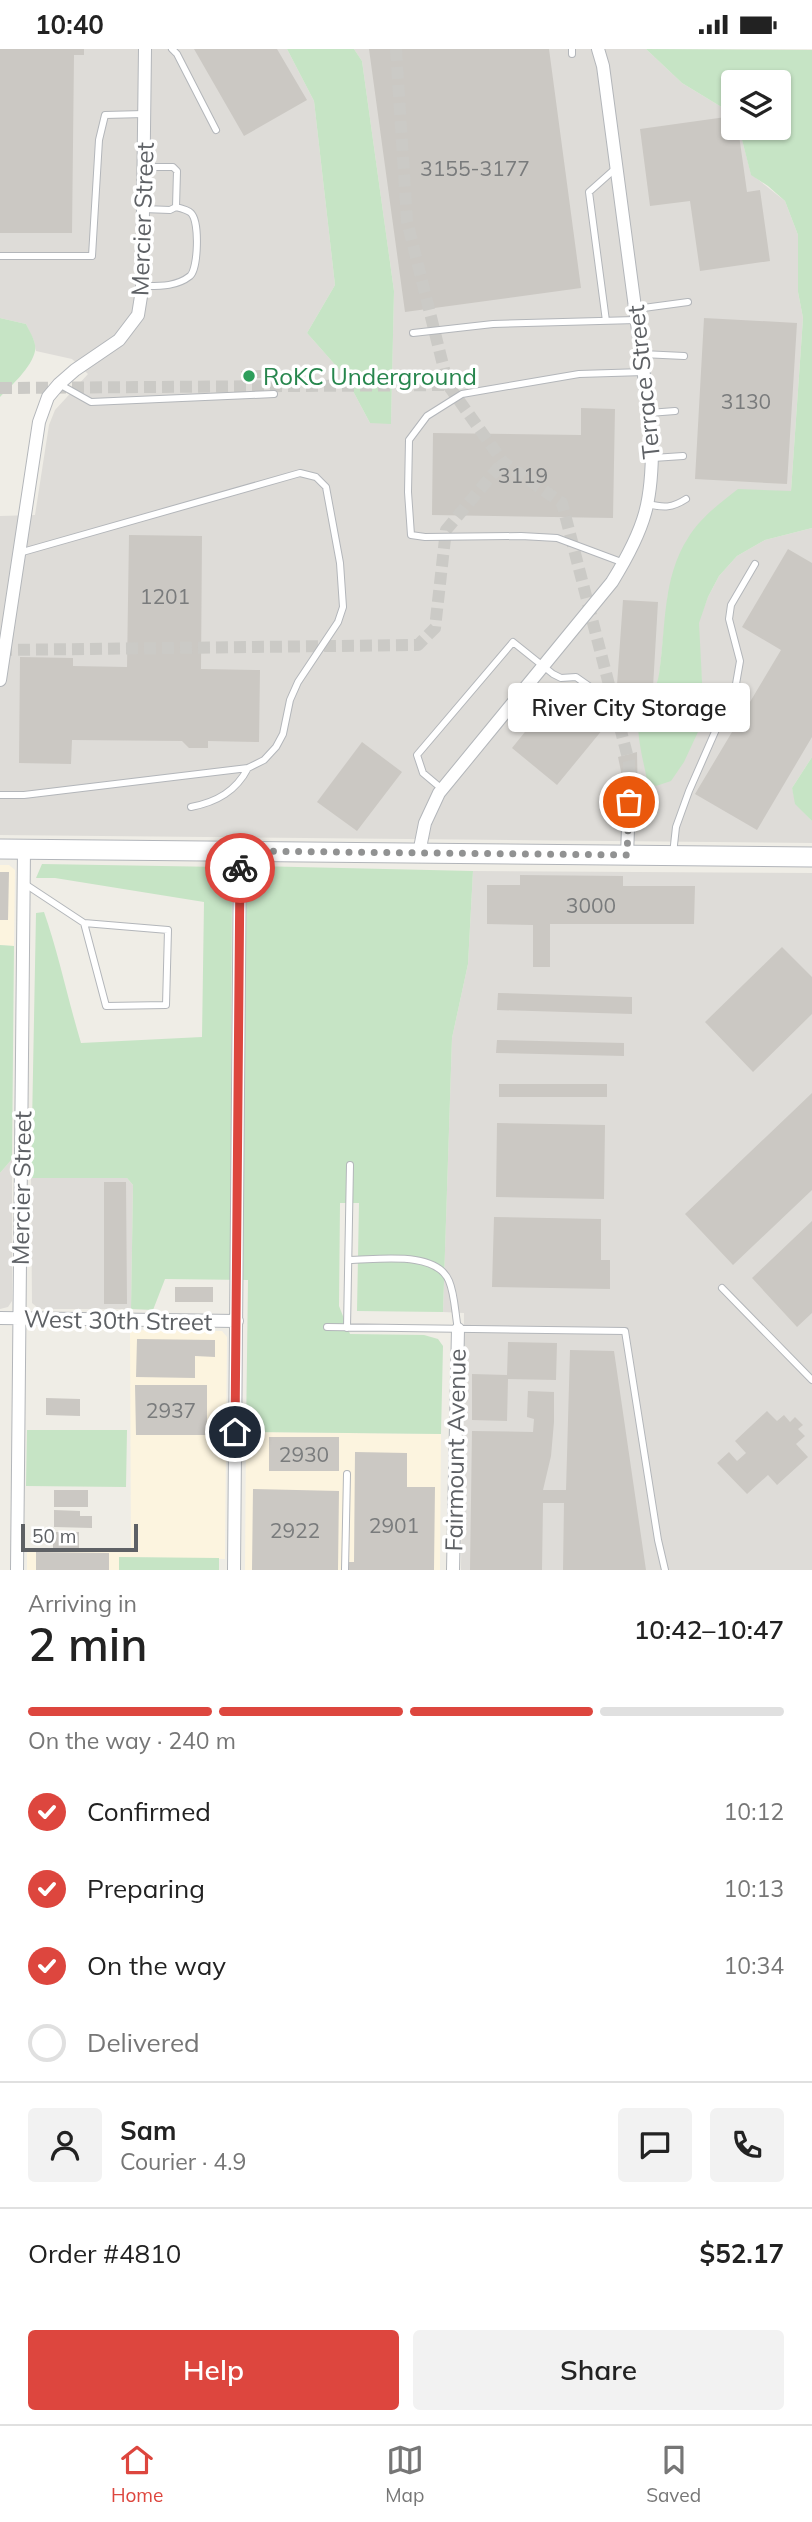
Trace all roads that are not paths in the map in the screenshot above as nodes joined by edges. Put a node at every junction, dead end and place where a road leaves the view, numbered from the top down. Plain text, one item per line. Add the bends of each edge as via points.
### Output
1 (145, 49) edge
2 (172, 49) edge
3 (598, 49) edge
4 (144, 114) junction
5 (216, 130) dead end
6 (144, 167) junction
7 (617, 167) junction
8 (176, 207) junction
9 (143, 209) junction
10 (0, 256) edge
11 (142, 286) junction
12 (688, 302) dead end
13 (637, 315) junction
14 (606, 321) junction
15 (413, 333) dead end
16 (642, 354) junction
17 (684, 356) dead end
18 (644, 372) junction
19 (59, 384) junction
20 (274, 394) dead end
21 (675, 411) dead end
22 (649, 413) junction
23 (682, 456) dead end
24 (653, 457) junction
25 (686, 499) dead end
26 (648, 504) junction
27 (19, 553) junction
28 (624, 563) junction
29 (755, 564) dead end
30 (543, 666) junction
31 (0, 680) edge
32 (626, 712) dead end
33 (248, 768) junction
34 (442, 789) junction
35 (0, 795) edge
36 (629, 802) tunnel mouth
37 (191, 807) dead end
38 (0, 849) edge
39 (24, 849) junction
40 (240, 851) junction
41 (419, 853) junction
42 (627, 855) junction
43 (672, 856) junction
44 (812, 857) edge
45 (24, 883) junction
46 (85, 923) junction
47 (350, 1165) dead end
48 (349, 1260) junction
49 (722, 1289) dead end
50 (0, 1318) edge
51 (20, 1319) junction
52 (237, 1321) junction
53 (327, 1327) dead end
54 (348, 1328) junction
55 (458, 1329) junction
56 (812, 1380) edge
57 (347, 1474) dead end
58 (17, 1570) edge
59 (234, 1570) edge
60 (345, 1570) edge
61 (453, 1570) edge
62 (665, 1570) edge

1 - 4 street, Mercier Street
2 - 5 lane
3 - 7 street, Terrace Street
4 - 6 street, Mercier Street
4 - 10 lane via 105,115 99,140 92,256
6 - 8 lane via 177,171
6 - 9 street, Mercier Street
7 - 13 street, Terrace Street
7 - 14 lane via 589,192
8 - 9 lane
8 - 11 lane via 191,213 195,222 193,274 169,285
9 - 11 street, Mercier Street
11 - 19 street, Mercier Street via 138,315 119,340
12 - 13 lane
13 - 14 lane
13 - 16 street, Terrace Street
14 - 15 lane via 493,324
16 - 17 lane
16 - 18 street, Terrace Street
18 - 22 street, Terrace Street
18 - 28 lane via 579,375 462,394 427,416 409,440 411,535 557,538
19 - 20 lane via 91,402
19 - 27 street, Mercier Street via 48,397 39,422
21 - 22 lane
22 - 24 street, Terrace Street
23 - 24 lane
24 - 26 street, Terrace Street
25 - 26 lane via 664,508
26 - 28 street, Terrace Street
27 - 31 street, Mercier Street
27 - 33 lane via 281,477 300,473 316,477 326,487 343,607 298,682 276,747
28 - 30 street, Terrace Street
29 - 43 lane via 731,605 729,619 740,661 736,684 689,791
30 - 32 lane via 561,678 576,677
30 - 34 street, Terrace Street
30 - 34 lane via 513,642 416,755 423,773
33 - 35 lane
33 - 37 lane via 230,791
34 - 41 street, Terrace Street via 425,823
36 - 42 street
38 - 39 main road
39 - 40 main road
39 - 45 street, Mercier Street
40 - 41 main road
40 - 52 street
41 - 42 main road
42 - 43 main road
43 - 44 main road
45 - 46 lane
45 - 51 street, Mercier Street
46 - 46 lane via 106,1006 166,1005 168,930
47 - 48 lane
48 - 54 lane
48 - 55 lane via 420,1260 438,1266 449,1280
49 - 56 lane
50 - 51 street, West 30th Street
51 - 52 street, West 30th Street
51 - 58 street, Mercier Street
52 - 59 street
53 - 54 lane
54 - 55 lane
55 - 61 street, Fairmount Avenue
55 - 62 lane via 625,1331
57 - 60 lane

